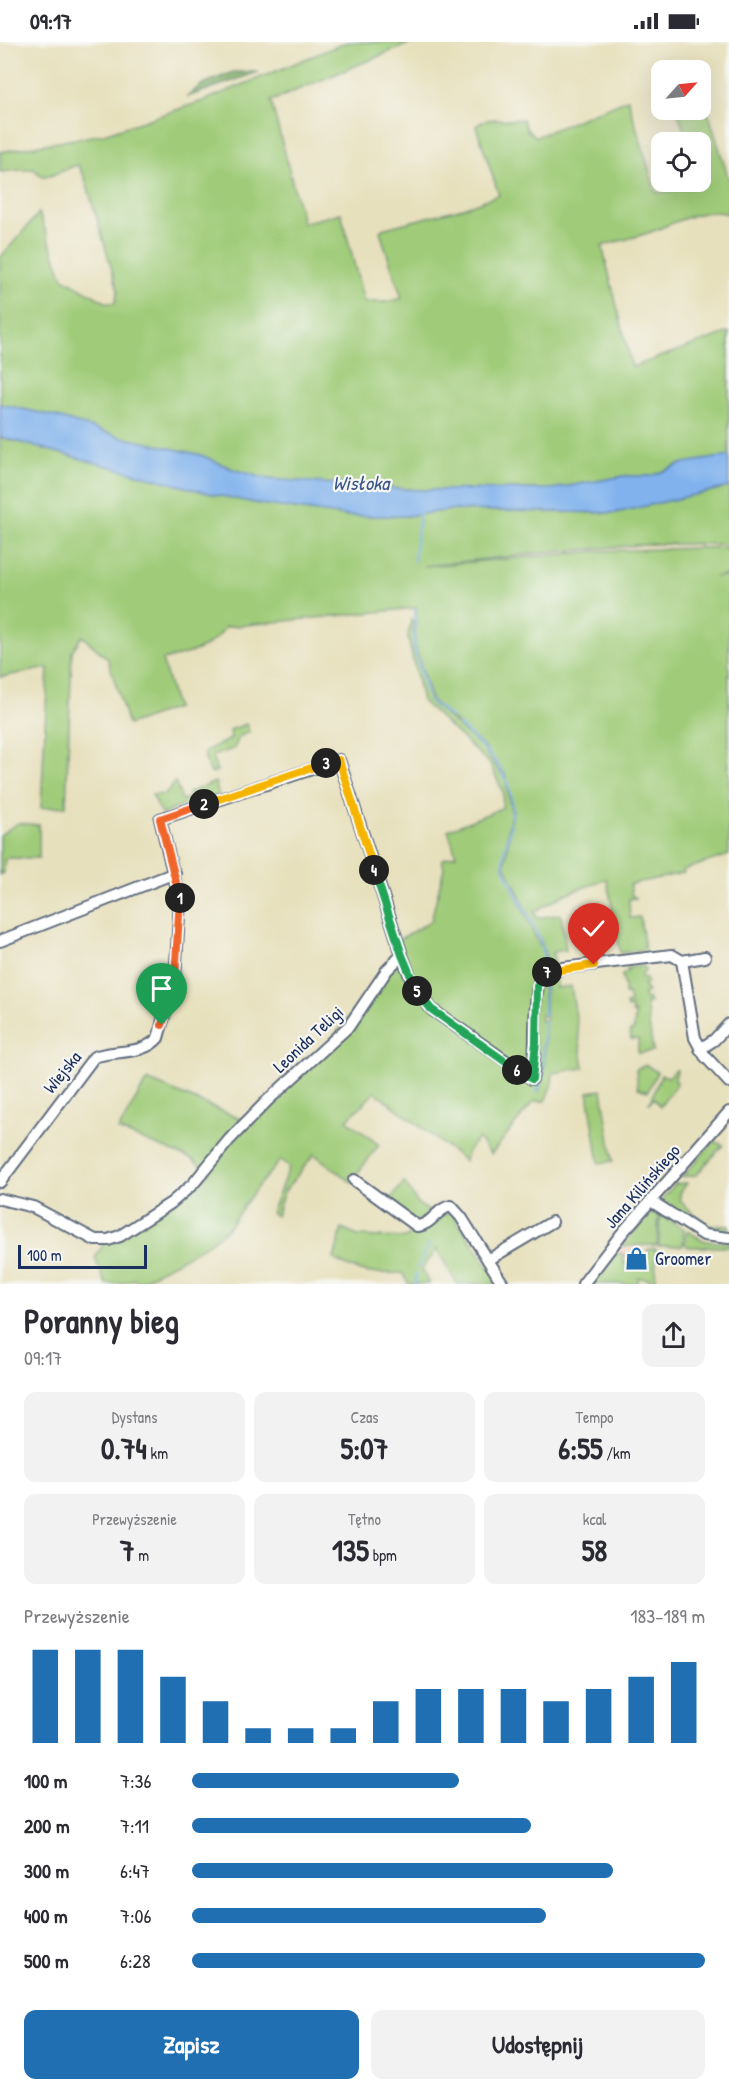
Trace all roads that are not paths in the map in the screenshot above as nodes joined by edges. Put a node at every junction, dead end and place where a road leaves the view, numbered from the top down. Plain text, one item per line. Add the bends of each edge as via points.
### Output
1 (175, 873) junction
2 (0, 942) edge
3 (402, 955) junction
4 (705, 957) dead end
5 (682, 961) junction
6 (729, 1024) edge
7 (700, 1049) junction
8 (729, 1082) edge
9 (729, 1112) edge
10 (354, 1180) dead end
11 (0, 1182) edge
12 (0, 1199) edge
13 (651, 1201) junction
14 (552, 1222) dead end
15 (729, 1238) edge
16 (488, 1260) junction
17 (503, 1284) edge
18 (583, 1284) edge

1 - 2 street
1 - 3 street via 160,819 339,760
1 - 11 street, Wiejska via 180,901 178,948 158,1038 143,1049 94,1057
3 - 5 street via 411,979 431,1009 532,1079 537,986 542,975 551,970 665,954
3 - 12 street, Leonida Teligi via 387,970 350,1026 268,1100 193,1184 120,1236 95,1240 33,1208
4 - 5 street
5 - 7 street via 692,1028
6 - 7 street
7 - 8 street
9 - 13 street, Jana Kilińskiego
10 - 16 street via 417,1226 451,1206
13 - 15 street via 704,1235
13 - 18 street, Jana Kilińskiego
14 - 16 street
16 - 17 street

